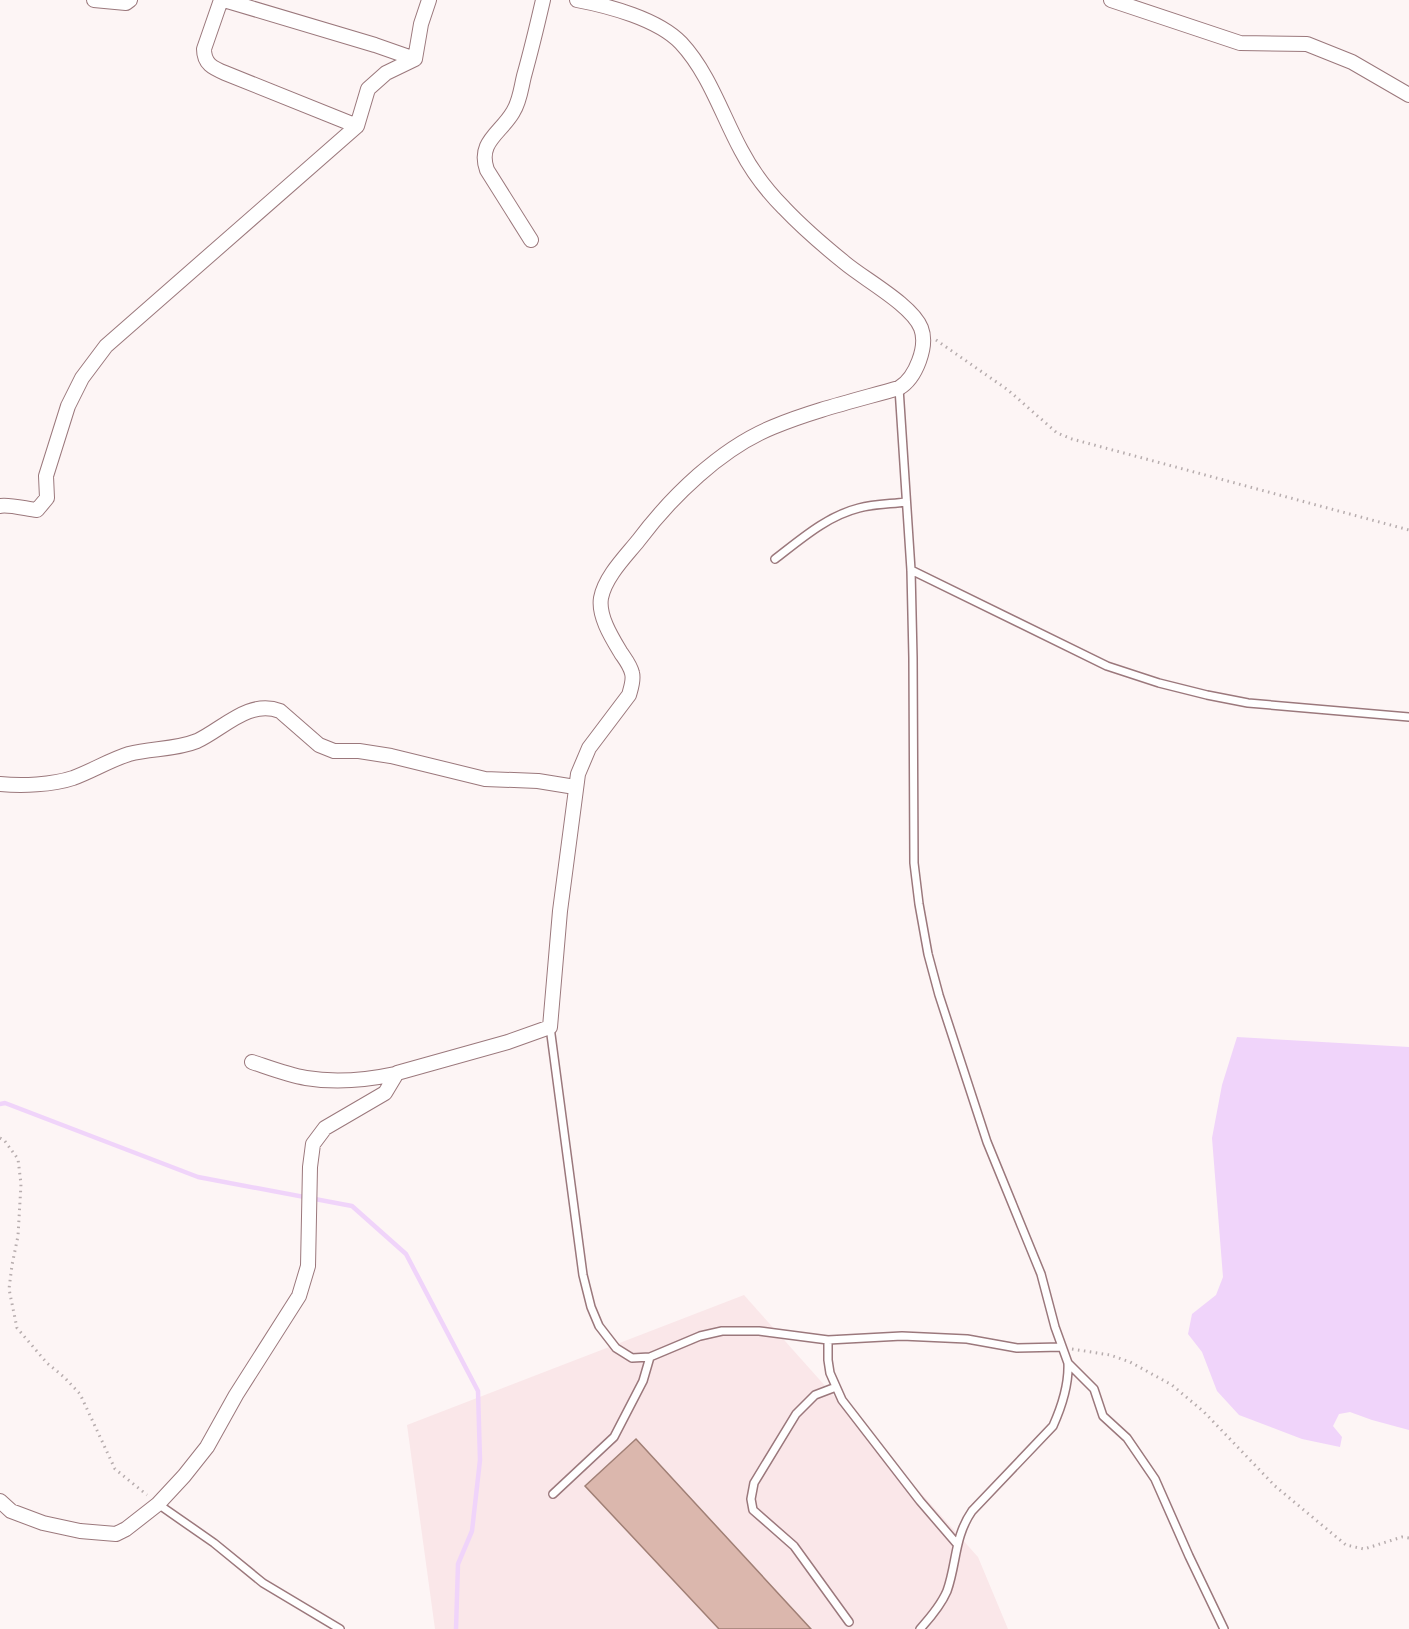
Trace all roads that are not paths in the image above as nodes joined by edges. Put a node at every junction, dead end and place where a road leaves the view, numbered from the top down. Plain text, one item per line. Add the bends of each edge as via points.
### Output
1 (94, 0) edge
2 (130, 0) edge
3 (222, 0) edge
4 (429, 0) edge
5 (543, 0) edge
6 (577, 0) edge
7 (1111, 0) edge
8 (415, 59) junction
9 (1409, 95) edge
10 (357, 126) junction
11 (531, 240) dead end
12 (899, 388) junction
13 (906, 502) junction
14 (0, 506) edge
15 (775, 559) dead end
16 (910, 570) junction
17 (1409, 717) edge
18 (0, 784) edge
19 (575, 787) junction
20 (550, 1027) junction
21 (252, 1062) dead end
22 (395, 1074) junction
23 (828, 1340) junction
24 (1062, 1347) junction
25 (650, 1357) junction
26 (1068, 1363) junction
27 (836, 1387) junction
28 (553, 1494) dead end
29 (1, 1503) edge
30 (158, 1504) junction
31 (957, 1544) junction
32 (849, 1622) dead end
33 (340, 1629) edge
34 (920, 1629) edge
35 (1224, 1629) edge

1 - 2 street
3 - 8 street
3 - 10 street via 204,50 208,64
4 - 8 street
5 - 11 street via 518,104 486,147 484,160
6 - 12 street via 644,20 668,31 681,43 710,86 760,180 799,223 918,321 922,346 915,369
7 - 9 street via 1240,43 1308,44 1352,62
8 - 10 street via 386,73 368,89
10 - 14 street via 106,346 82,378 68,406 46,476 47,498 37,510
12 - 13 lane
12 - 19 street via 824,409 743,442 707,468 656,518 616,568 602,596 601,610 632,672 632,686 589,748
13 - 15 lane via 843,513 818,526
13 - 16 lane
16 - 17 lane via 1107,666 1159,683 1248,703
16 - 24 lane via 914,863 928,954 987,1142 1041,1274
18 - 19 street via 66,780 127,755 195,741 258,707 280,711 319,745 334,751 391,756 485,779
19 - 20 street
20 - 22 street
20 - 25 lane via 579,1250 591,1307 599,1326 624,1355
21 - 22 street via 324,1080
22 - 30 street via 385,1093 325,1128 313,1144 308,1266 299,1296 207,1447
23 - 24 lane via 924,1337 967,1339 1017,1348
23 - 25 lane via 759,1331 722,1331
23 - 27 lane via 830,1373
24 - 26 lane
25 - 28 lane via 643,1381 614,1437
26 - 31 lane via 1062,1408 1053,1426 972,1511
26 - 35 lane via 1094,1389 1103,1416 1127,1438 1150,1472
27 - 31 lane via 849,1409
27 - 32 lane via 814,1395 796,1414 754,1484 751,1499 753,1510 794,1546
29 - 30 street via 24,1517 80,1531 116,1534
30 - 33 lane via 214,1542 263,1583
31 - 34 lane via 946,1594

